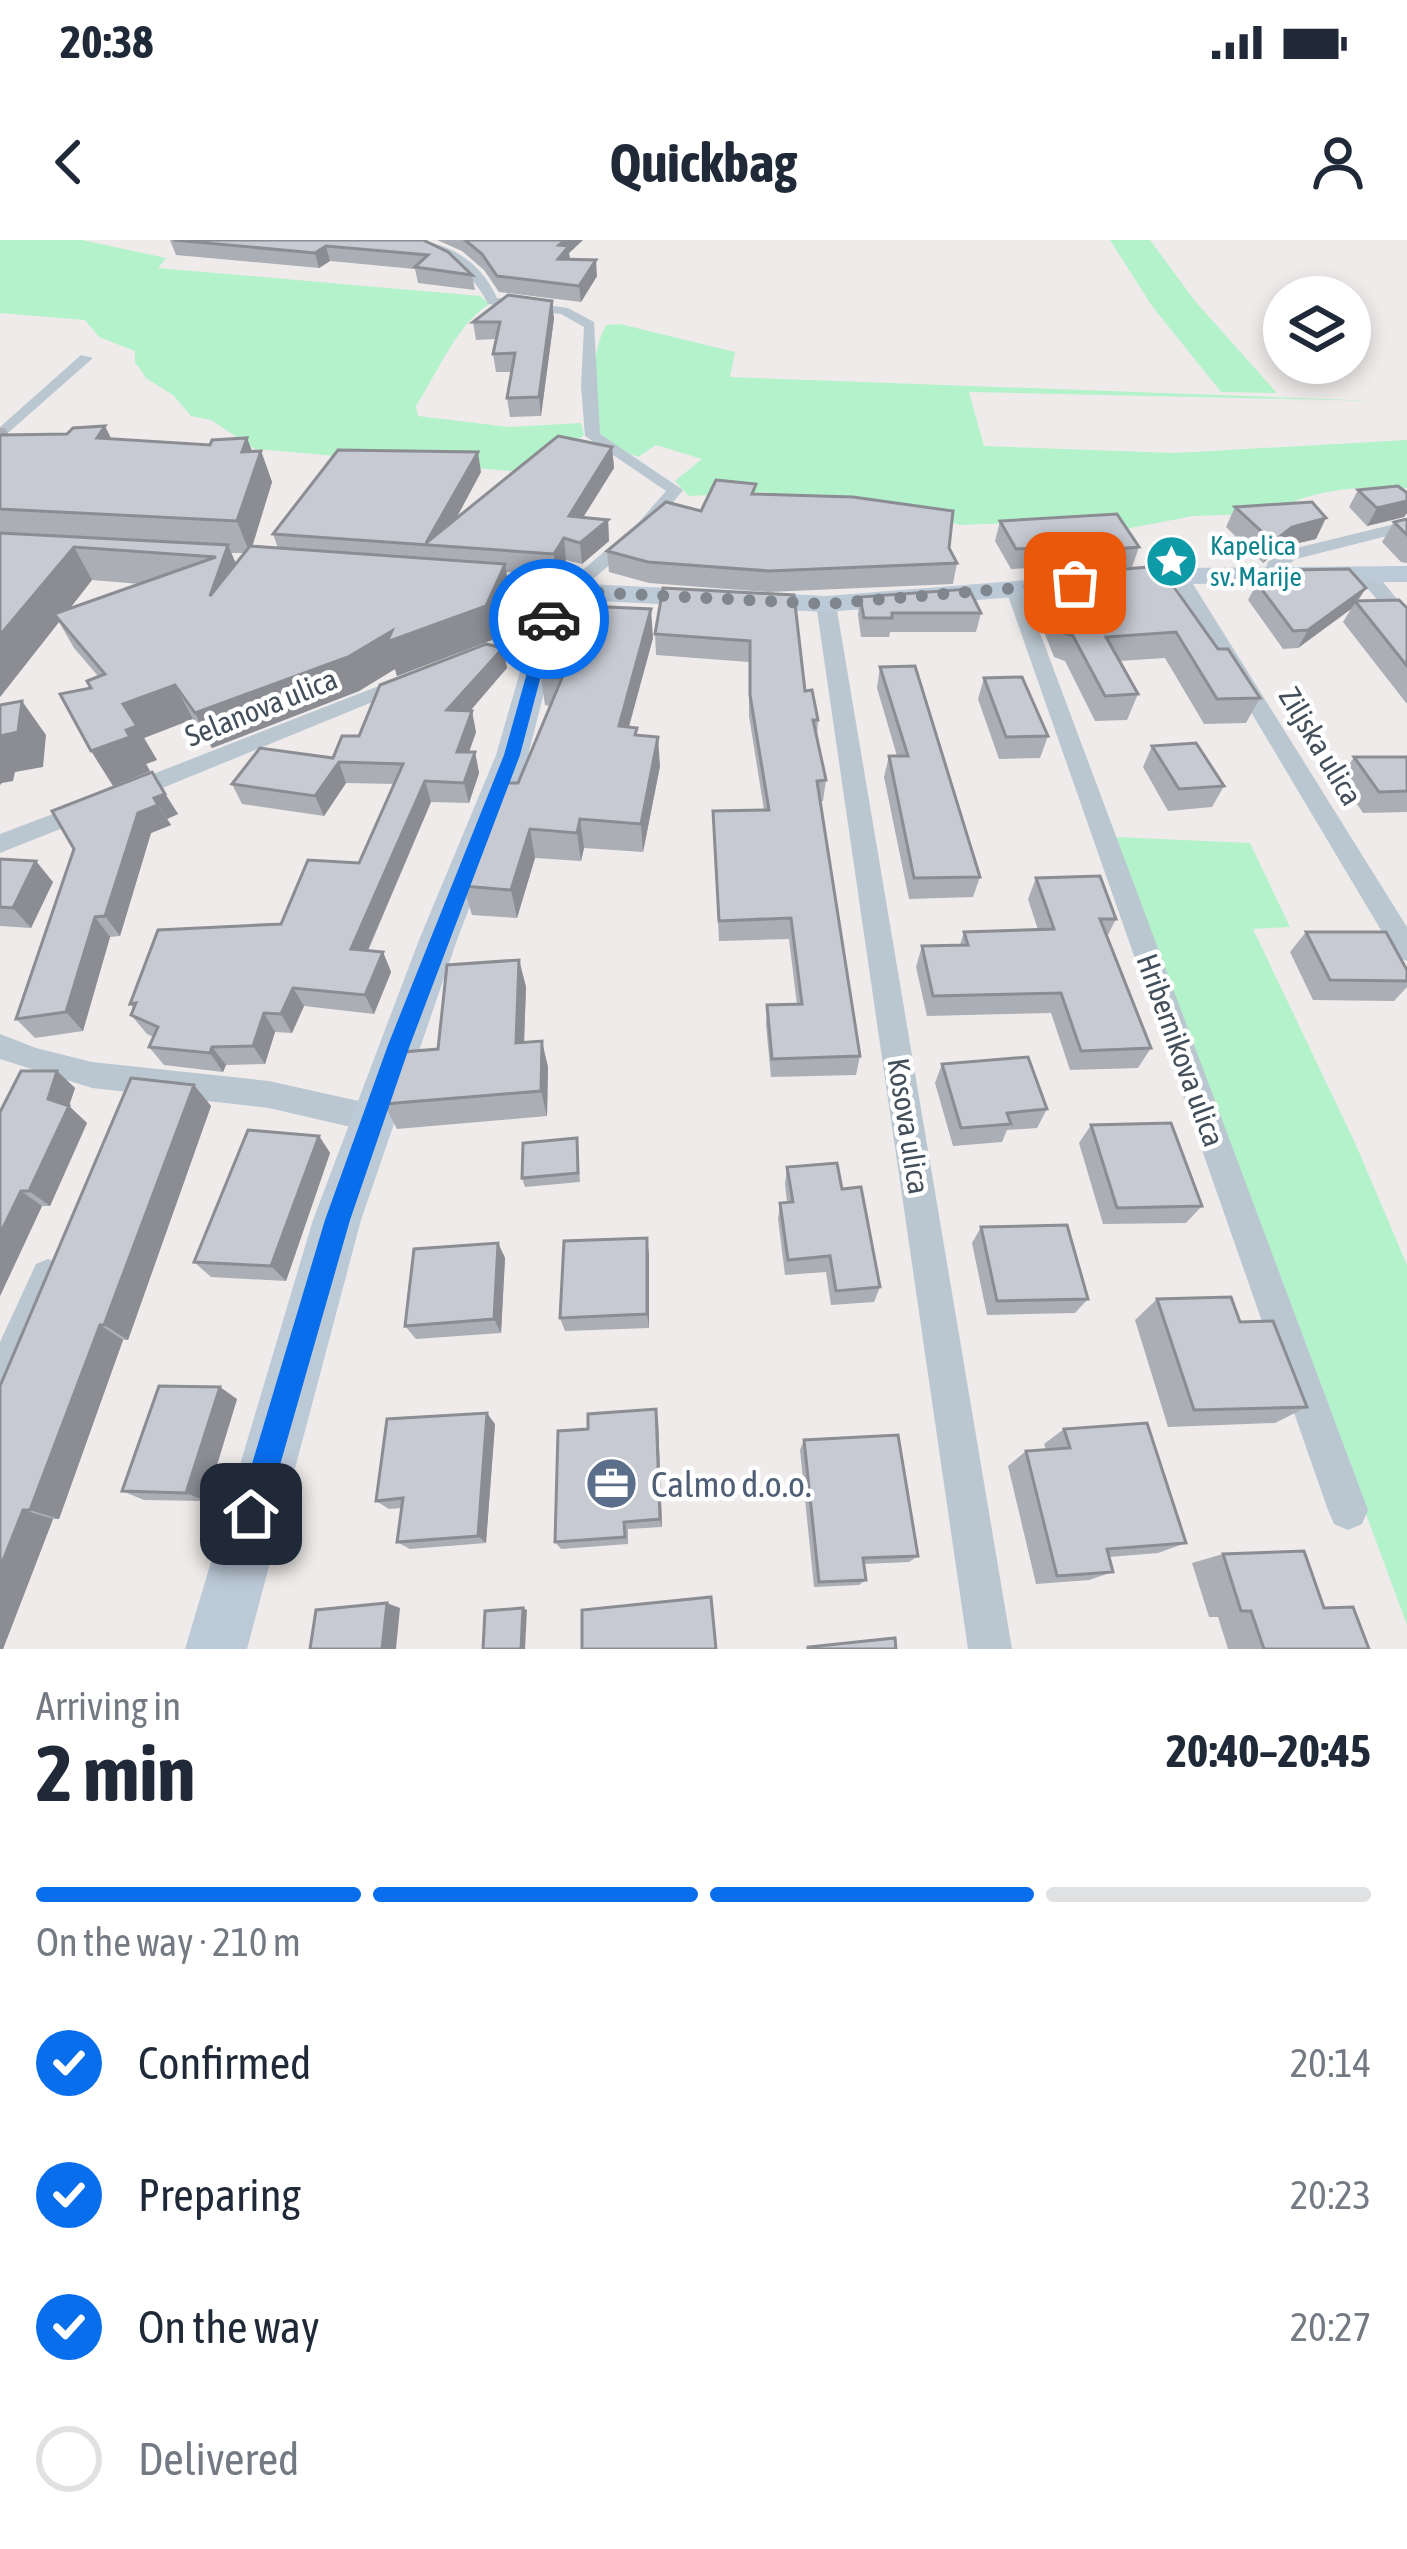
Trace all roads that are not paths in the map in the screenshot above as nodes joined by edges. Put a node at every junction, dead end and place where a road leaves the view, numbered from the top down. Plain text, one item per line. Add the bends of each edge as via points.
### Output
1 (411, 240) edge
2 (86, 358) dead end
3 (0, 435) edge
4 (1407, 526) edge
5 (1273, 573) junction
6 (1366, 574) junction
7 (1407, 574) edge
8 (1179, 576) junction
9 (430, 580) edge
10 (1015, 590) junction
11 (567, 591) junction
12 (826, 604) junction
13 (1407, 623) edge
14 (546, 630) junction
15 (0, 844) edge
16 (1407, 950) edge
17 (0, 1046) edge
18 (372, 1118) junction
19 (63, 1243) edge
20 (0, 1384) edge
21 (1348, 1510) dead end
22 (216, 1649) edge
23 (990, 1649) edge

1 - 11 street via 447,249 483,280 492,301 564,311 590,325 593,436 675,490 664,513
2 - 3 street
4 - 5 street via 1290,555
5 - 6 street
5 - 8 street
6 - 7 street
6 - 13 street
8 - 10 street
8 - 16 street, Ziljska ulica
9 - 11 street
10 - 12 street
10 - 21 street, Hribernikova ulica
11 - 12 street
11 - 14 street
12 - 23 street, Kosova ulica
14 - 15 street, Selanova ulica
14 - 18 street via 512,755
17 - 18 street via 130,1090 257,1092
18 - 22 street via 304,1327
19 - 20 street

